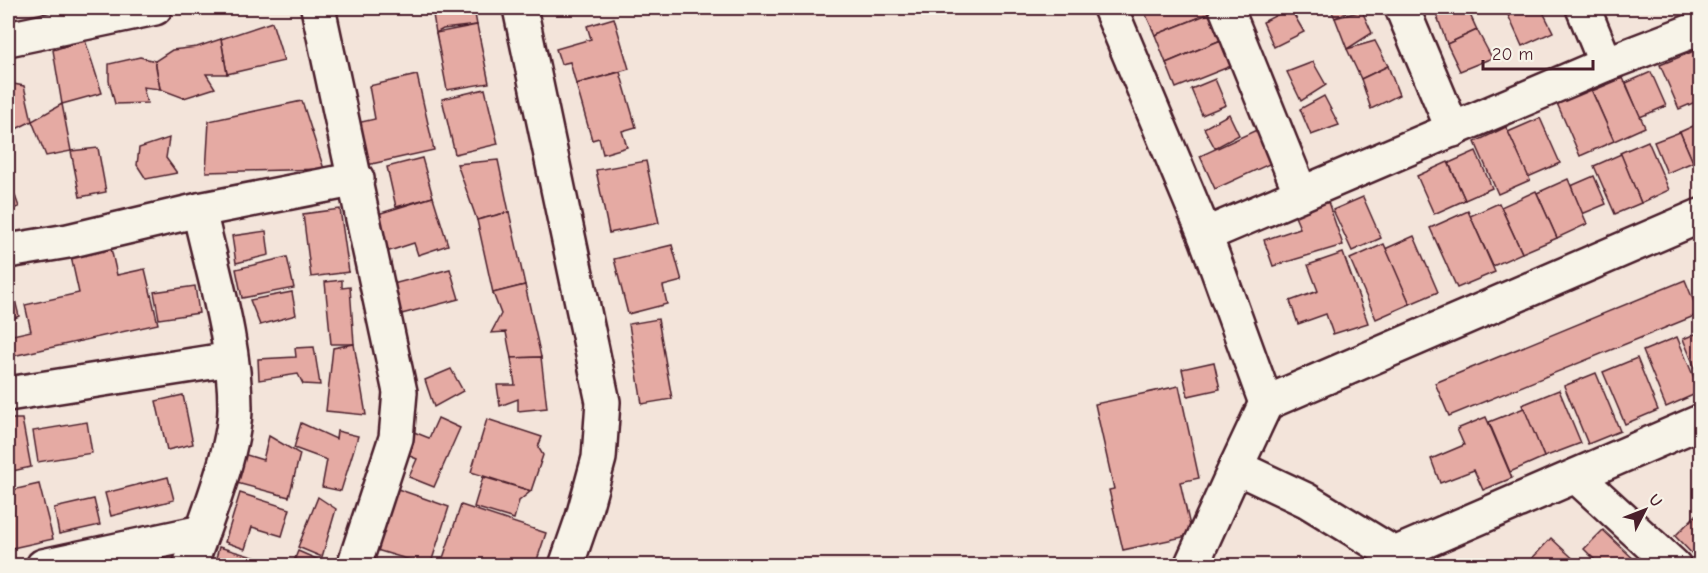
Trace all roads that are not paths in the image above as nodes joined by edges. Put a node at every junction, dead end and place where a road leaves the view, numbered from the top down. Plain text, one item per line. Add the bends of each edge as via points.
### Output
1 (155, 8) edge
2 (318, 8) edge
3 (520, 8) edge
4 (1110, 8) edge
5 (1226, 8) edge
6 (1402, 8) edge
7 (1583, 8) edge
8 (84, 15) edge
9 (1701, 28) edge
10 (8, 39) edge
11 (1606, 64) junction
12 (1453, 130) junction
13 (357, 179) junction
14 (1301, 194) junction
15 (199, 210) junction
16 (1701, 216) edge
17 (1205, 235) junction
18 (8, 251) edge
19 (231, 359) junction
20 (8, 394) edge
21 (1266, 403) junction
22 (1701, 422) edge
23 (1236, 467) junction
24 (1576, 476) junction
25 (202, 532) junction
26 (1403, 561) edge
27 (43, 566) edge
28 (190, 566) edge
29 (354, 566) edge
30 (566, 566) edge
31 (1191, 566) edge
32 (1674, 566) edge

1 - 8 street
2 - 13 street
3 - 30 street via 603,402 599,458
4 - 17 street
5 - 14 street
6 - 12 street
7 - 11 street
8 - 10 street
9 - 11 street
11 - 12 street
12 - 14 street
13 - 15 street
13 - 29 street via 400,392 396,438
14 - 17 street
15 - 18 street via 68,242
15 - 19 street
16 - 21 street
17 - 21 street
19 - 20 street
19 - 25 street via 235,409 232,438
21 - 23 street
22 - 24 street
23 - 26 street via 1306,500
23 - 31 street
24 - 26 street
24 - 32 street
25 - 27 street
25 - 28 street

